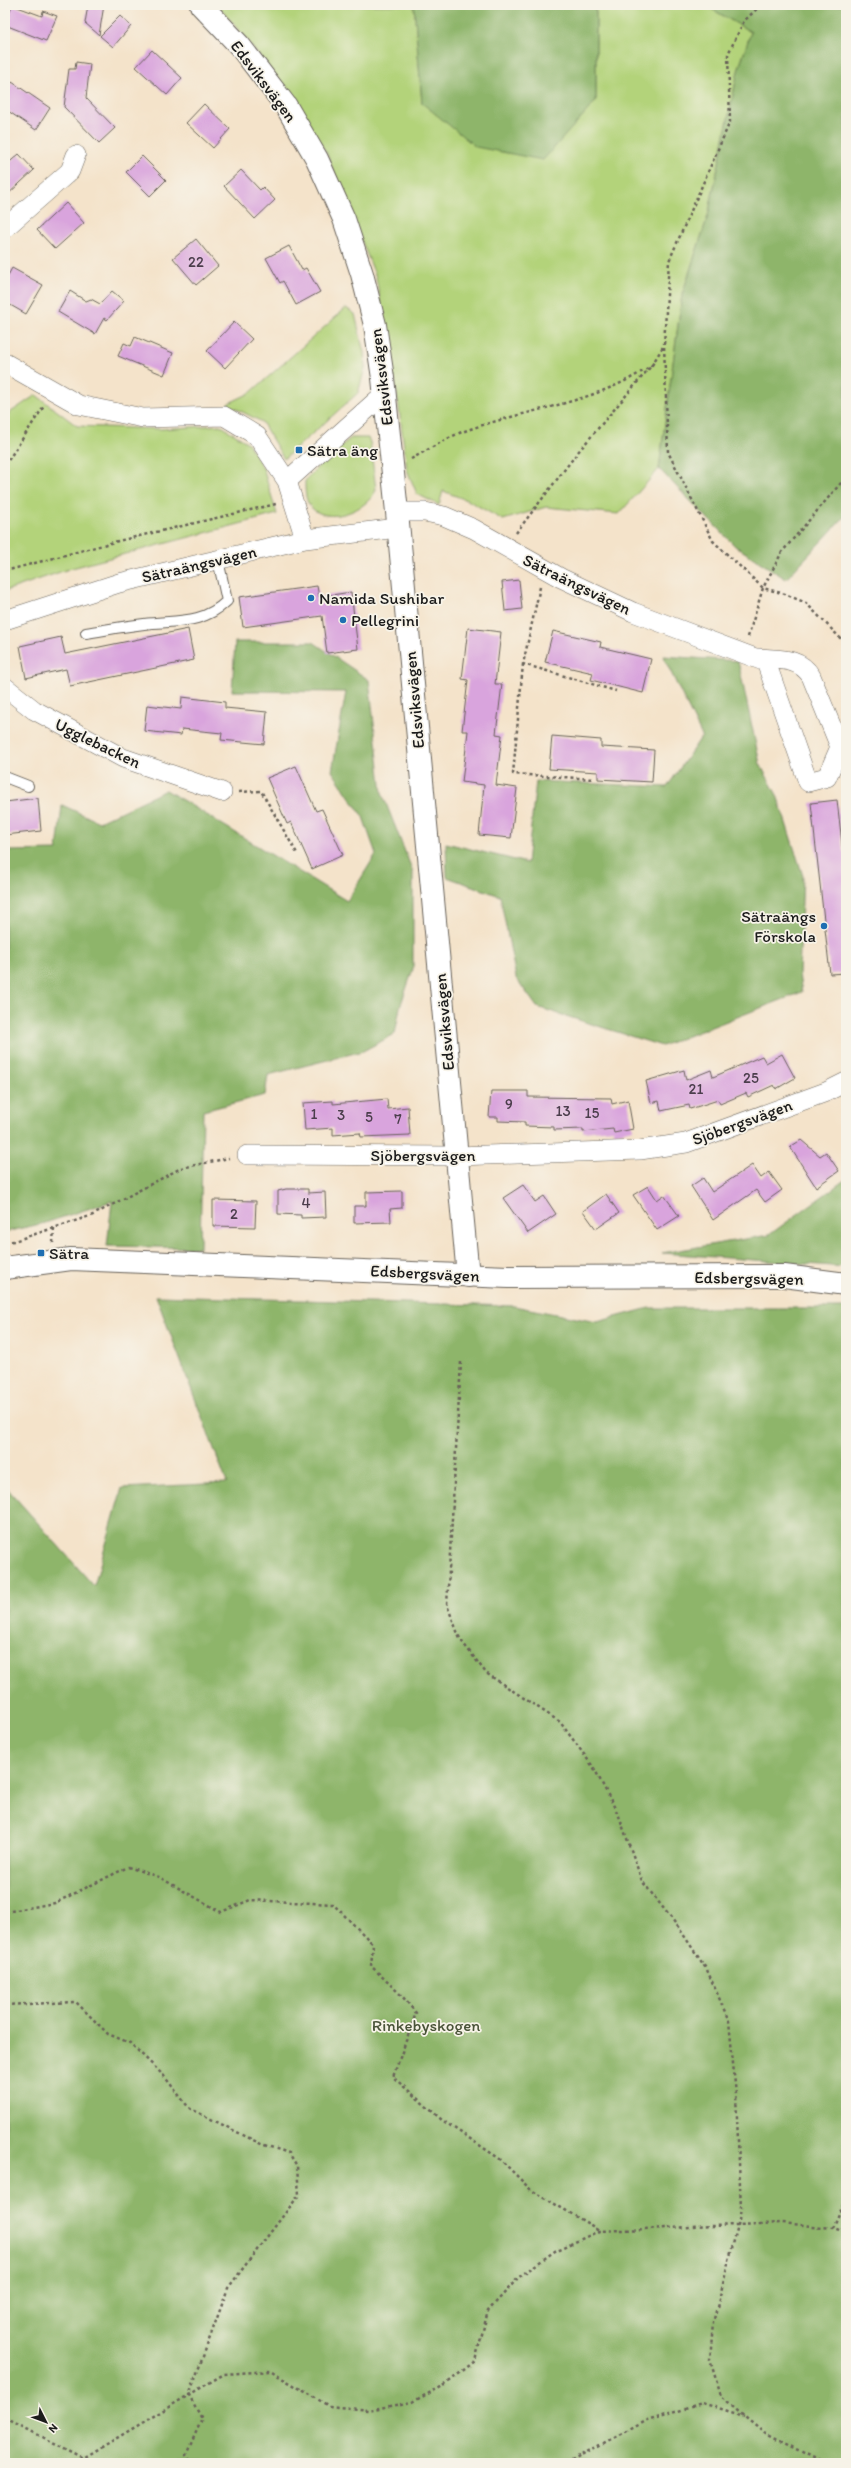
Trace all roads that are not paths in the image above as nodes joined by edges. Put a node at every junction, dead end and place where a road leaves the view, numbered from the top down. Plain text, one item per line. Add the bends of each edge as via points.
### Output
1 (201, 5) edge
2 (76, 155) dead end
3 (5, 228) edge
4 (5, 363) edge
5 (384, 394) junction
6 (287, 481) junction
7 (398, 520) junction
8 (305, 539) junction
9 (218, 560) junction
10 (5, 620) edge
11 (86, 633) dead end
12 (751, 655) junction
13 (5, 687) edge
14 (5, 777) edge
15 (28, 786) dead end
16 (222, 792) road end
17 (846, 1082) edge
18 (247, 1155) road end
19 (457, 1156) junction
20 (5, 1268) edge
21 (468, 1276) junction
22 (846, 1284) edge

1 - 5 street, Edsviksvägen via 239,45 281,100 317,159 344,219 362,274 375,325
2 - 3 street via 70,171
4 - 6 street via 79,405 142,418 224,416 257,436
5 - 6 street
5 - 7 street, Edsviksvägen
6 - 8 street
7 - 8 street, Sätraängsvägen
7 - 12 street, Sätraängsvägen via 425,512 444,516 633,612
7 - 19 street, Edsviksvägen
8 - 9 street, Sätraängsvägen
9 - 10 street, Sätraängsvägen via 112,586
9 - 11 lane via 227,600 215,612 195,620 144,624
12 - 12 street, Sätraängsvägen via 797,662 805,667 811,676 840,747 827,777 808,782 766,662
13 - 16 street, Ugglebacken via 34,710 123,758
14 - 15 lane
17 - 19 street, Sjöbergsvägen via 826,1092 686,1143 640,1150
18 - 19 street, Sjöbergsvägen
19 - 21 street, Edsviksvägen
20 - 21 street, Edsbergsvägen via 71,1259
21 - 22 street, Edsbergsvägen via 784,1276

